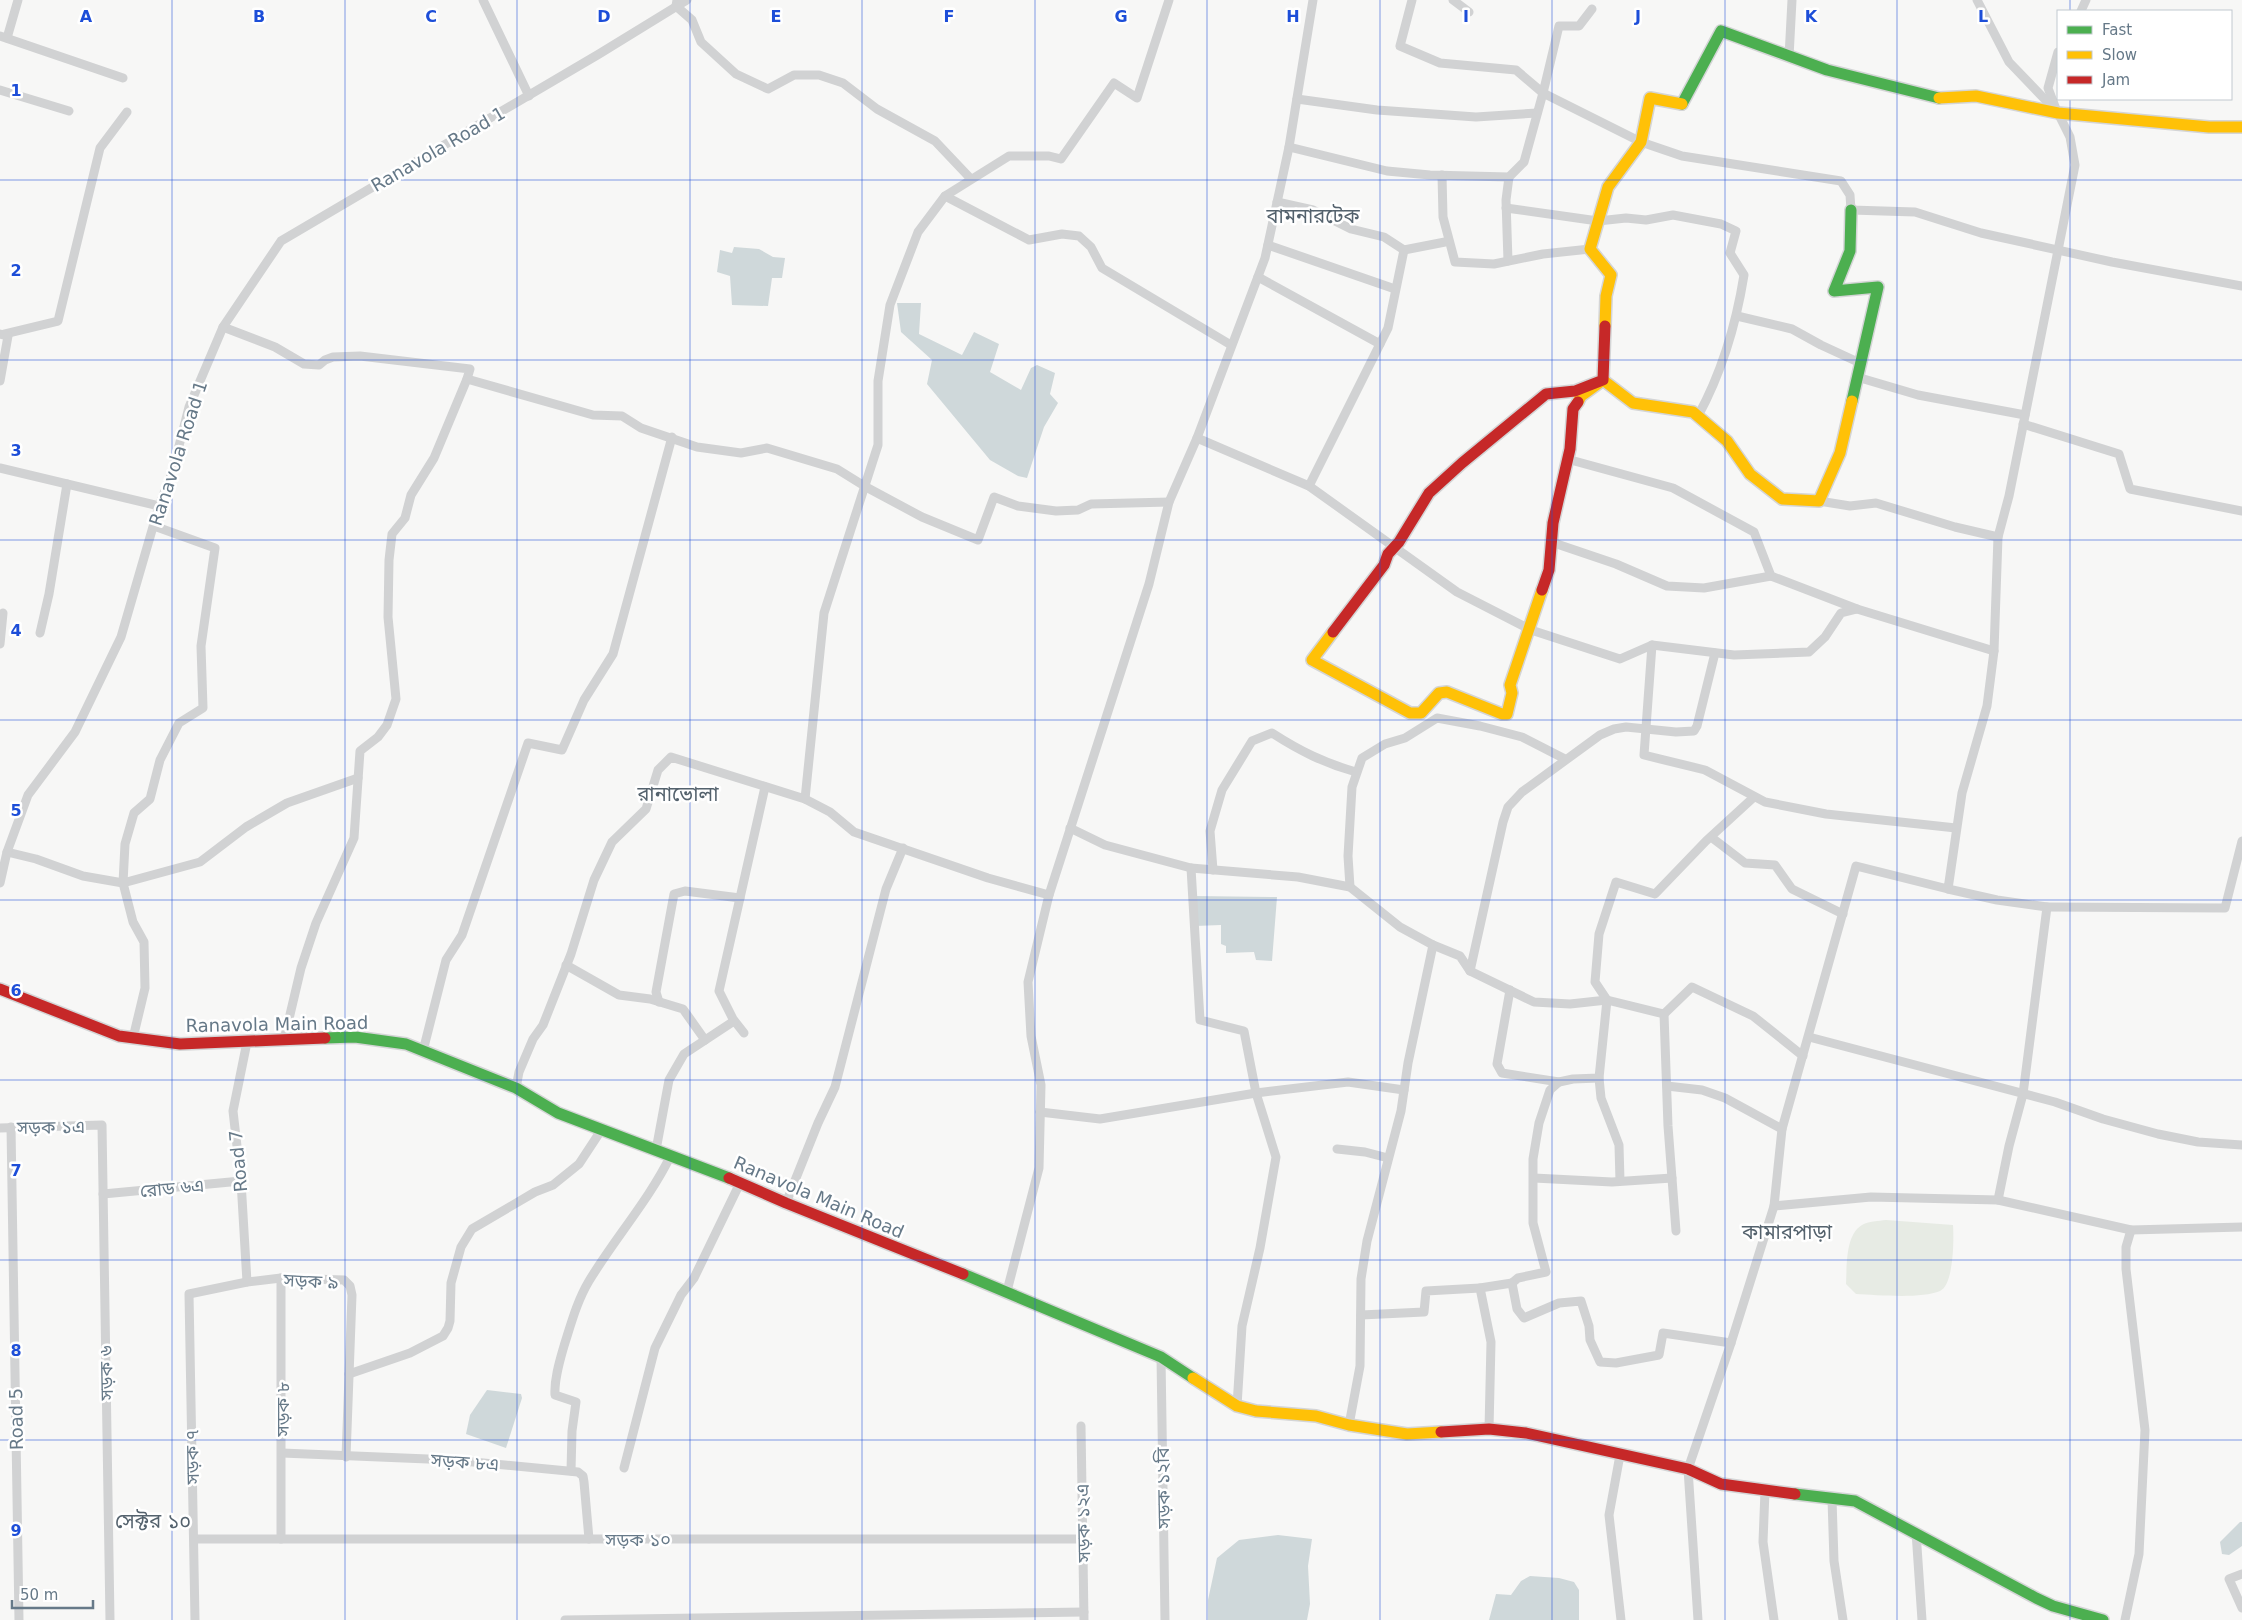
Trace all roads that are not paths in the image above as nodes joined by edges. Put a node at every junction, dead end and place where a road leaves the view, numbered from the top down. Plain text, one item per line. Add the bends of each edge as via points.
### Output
1 (18, 0) edge
2 (483, 0) edge
3 (687, 0) edge
4 (1168, 0) edge
5 (1314, 0) edge
6 (1412, 0) edge
7 (1453, 0) edge
8 (1792, 0) edge
9 (1977, 0) edge
10 (677, 3) edge
11 (1592, 9) dead end
12 (1470, 12) dead end
13 (4, 37) edge
14 (2057, 56) edge
15 (1789, 57) junction
16 (123, 78) dead end
17 (0, 90) edge
18 (1543, 93) junction
19 (529, 96) junction
20 (1297, 100) junction
21 (69, 111) dead end
22 (127, 112) dead end
23 (1537, 113) junction
24 (2058, 113) junction
25 (2242, 127) edge
26 (1641, 142) junction
27 (1289, 147) junction
28 (1442, 175) junction
29 (1509, 177) junction
30 (971, 179) junction
31 (945, 196) junction
32 (1277, 202) junction
33 (1506, 208) junction
34 (1851, 210) junction
35 (1598, 221) junction
36 (1445, 242) dead end
37 (1268, 245) junction
38 (1590, 249) junction
39 (1404, 250) junction
40 (2058, 250) junction
41 (1508, 261) junction
42 (1258, 277) junction
43 (2242, 286) edge
44 (1395, 289) junction
45 (1737, 316) junction
46 (223, 327) junction
47 (2, 334) edge
48 (1380, 344) junction
49 (1231, 345) junction
50 (1860, 363) junction
51 (1857, 377) junction
52 (467, 379) junction
53 (0, 380) edge
54 (1603, 380) junction
55 (1698, 416) junction
56 (2024, 420) junction
57 (672, 438) junction
58 (1197, 438) junction
59 (1567, 459) junction
60 (0, 468) edge
61 (67, 484) junction
62 (1309, 486) junction
63 (866, 487) junction
64 (1819, 501) junction
65 (1169, 502) junction
66 (159, 506) junction
67 (2242, 511) edge
68 (154, 526) junction
69 (1998, 537) junction
70 (1552, 542) junction
71 (1396, 546) junction
72 (1770, 576) junction
73 (1857, 609) junction
74 (3, 613) dead end
75 (1530, 630) junction
76 (40, 633) dead end
77 (0, 644) edge
78 (1652, 646) junction
79 (1994, 651) junction
80 (1715, 653) junction
81 (1647, 728) junction
82 (1565, 759) junction
83 (1356, 772) junction
84 (358, 778) junction
85 (765, 787) junction
86 (1754, 797) junction
87 (804, 799) junction
88 (1070, 828) junction
89 (1956, 828) junction
90 (1711, 837) junction
91 (2242, 841) edge
92 (903, 848) junction
93 (7, 852) junction
94 (1191, 868) junction
95 (1213, 870) junction
96 (0, 883) edge
97 (123, 883) junction
98 (1350, 887) junction
99 (1948, 889) junction
100 (1049, 895) junction
101 (740, 898) junction
102 (2047, 907) junction
103 (1843, 914) junction
104 (1433, 945) junction
105 (566, 965) junction
106 (1470, 971) junction
107 (0, 989) edge
108 (1510, 990) junction
109 (1607, 1000) junction
110 (659, 1002) junction
111 (1664, 1014) junction
112 (734, 1021) junction
113 (744, 1033) dead end
114 (1808, 1037) junction
115 (133, 1038) junction
116 (284, 1040) junction
117 (705, 1040) junction
118 (247, 1042) junction
119 (423, 1050) junction
120 (1803, 1056) junction
121 (1599, 1078) junction
122 (1559, 1082) junction
123 (1667, 1086) junction
124 (516, 1088) junction
125 (1404, 1090) junction
126 (1256, 1093) junction
127 (2023, 1094) junction
128 (1040, 1112) junction
129 (102, 1125) joint
130 (11, 1127) junction
131 (0, 1128) edge
132 (602, 1129) junction
133 (1782, 1129) junction
134 (2242, 1145) edge
135 (1337, 1149) dead end
136 (656, 1150) junction
137 (671, 1155) junction
138 (1388, 1158) junction
139 (1534, 1178) junction
140 (1672, 1178) junction
141 (241, 1181) junction
142 (1620, 1181) junction
143 (740, 1183) junction
144 (103, 1194) junction
145 (1998, 1200) junction
146 (786, 1204) junction
147 (1774, 1206) junction
148 (2242, 1227) edge
149 (2131, 1230) junction
150 (1676, 1231) dead end
151 (281, 1278) junction
152 (247, 1282) junction
153 (1512, 1283) junction
154 (1480, 1288) junction
155 (1007, 1291) junction
156 (189, 1294) joint
157 (1361, 1315) junction
158 (1731, 1343) junction
159 (1161, 1357) junction
160 (349, 1374) junction
161 (1237, 1406) junction
162 (1350, 1425) junction
163 (1081, 1426) dead end
164 (1489, 1429) junction
165 (282, 1453) junction
166 (1620, 1455) junction
167 (346, 1457) junction
168 (624, 1468) dead end
169 (1688, 1469) junction
170 (571, 1471) junction
171 (1765, 1491) junction
172 (1832, 1499) junction
173 (1916, 1532) junction
174 (194, 1539) junction
175 (282, 1539) junction
176 (589, 1539) junction
177 (1083, 1539) junction
178 (2242, 1574) edge
179 (2242, 1608) edge
180 (1084, 1616) edge
181 (19, 1620) edge
182 (110, 1620) edge
183 (195, 1620) edge
184 (565, 1620) edge
185 (1165, 1620) edge
186 (1621, 1620) edge
187 (1698, 1620) edge
188 (1774, 1620) edge
189 (1843, 1620) edge
190 (1922, 1620) edge
191 (2103, 1620) edge
192 (2125, 1620) edge

1 - 13 street
2 - 19 street
3 - 10 street, Ranavola Road 1
4 - 30 street via 1137,98 1114,82 1061,159 1009,156
5 - 20 street
6 - 18 street via 1400,46 1440,63 1516,70
7 - 12 street
8 - 15 street
9 - 24 street via 2009,62
10 - 19 street, Ranavola Road 1
10 - 30 street via 692,20 701,42 736,74 768,89 794,75 819,75 843,83 877,109 935,141
11 - 18 street via 1579,26 1560,26
13 - 16 street
14 - 24 street via 2048,88
15 - 24 street via 1827,70 1939,98 1976,96
15 - 26 street via 1721,31 1682,105 1650,98
17 - 21 street
18 - 23 street
18 - 26 street
19 - 46 street, Ranavola Road 1 via 281,241
20 - 23 street via 1476,117
20 - 27 street
22 - 47 street via 100,148 58,320
23 - 29 street via 1524,162
24 - 25 street via 2209,127
24 - 40 street via 2070,137 2075,165
26 - 34 street via 1682,156 1842,181 1850,195
26 - 35 street via 1608,187
27 - 28 street via 1387,171
27 - 32 street
28 - 29 street
28 - 41 street via 1443,217 1455,262 1494,264
29 - 33 street
30 - 31 street
31 - 49 street via 1029,240 1062,234 1079,236 1091,247 1102,268
31 - 63 street via 918,232 890,305 878,381 878,445
32 - 37 street
32 - 39 street via 1313,210 1351,229 1384,237
33 - 35 street
33 - 41 street
34 - 40 street via 1914,212 1981,233
34 - 50 street via 1850,251 1834,290 1878,287
35 - 38 street
35 - 45 street via 1646,220 1673,215 1720,224 1736,231 1730,252 1744,275
36 - 39 street
37 - 42 street
37 - 44 street
38 - 41 street
38 - 54 street via 1611,275 1606,296
39 - 44 street
40 - 43 street
40 - 56 street
42 - 48 street
42 - 49 street
44 - 48 street via 1388,328
45 - 50 street via 1792,330
45 - 55 street via 1714,387
46 - 52 street via 275,347 304,364 319,365 333,357 360,356 470,368
46 - 66 street, Ranavola Road 1 via 188,407 172,473
47 - 53 street via 8,336
48 - 62 street
49 - 58 street
50 - 51 street
51 - 56 street
51 - 64 street via 1840,453
52 - 57 street via 593,415 622,416 641,428
52 - 84 street via 434,458 411,495 404,518 392,534 388,617 396,699 387,725 360,751
54 - 55 street via 1633,403 1693,412
54 - 59 street via 1581,396 1573,410
54 - 71 street via 1575,390 1546,394 1429,494
55 - 64 street via 1727,441 1750,474 1782,499
56 - 67 street via 2119,454 2130,489
56 - 69 street via 2010,496
57 - 63 street via 697,447 741,453 767,448 837,469
57 - 119 street via 613,654 584,700 562,750 528,743 462,935 446,960
58 - 62 street
58 - 65 street
59 - 70 street
59 - 72 street via 1673,488 1754,532
60 - 61 street
61 - 66 street
61 - 76 street
62 - 71 street
63 - 65 street via 922,517 978,540 994,497 1018,506 1056,511 1078,510 1091,504
63 - 87 street via 824,613
64 - 69 street via 1850,506 1876,503
65 - 88 street via 1148,584
66 - 68 street, Ranavola Road 1
68 - 93 street, Ranavola Road 1 via 121,637 75,732 28,795
68 - 97 street via 215,548 201,646 203,708 179,723 160,760 150,799 134,813 125,844
69 - 79 street
70 - 72 street via 1668,586 1704,588
70 - 75 street via 1549,570
71 - 75 street via 1457,592
71 - 75 street via 1312,660 1410,713 1421,713 1438,693 1447,692 1504,714 1508,713 1512,693 1510,685
72 - 73 street
73 - 79 street
73 - 80 street via 1841,613 1825,637 1809,652
74 - 77 street
75 - 78 street via 1620,659
78 - 80 street
78 - 81 street
79 - 89 street via 1987,706 1962,793
80 - 81 street via 1694,731
81 - 82 street via 1614,729
81 - 86 street via 1644,755 1705,770
82 - 83 street via 1522,737 1437,718 1405,738 1385,744 1362,758
82 - 106 street via 1508,807
83 - 95 street via 1329,765 1272,733 1252,741 1222,790 1210,831
83 - 98 street via 1352,786 1348,856
84 - 97 street via 288,803 246,827 200,862
84 - 116 street via 354,838 316,923 301,968
85 - 87 street
85 - 101 street
85 - 105 street via 671,757 658,770 646,809 612,842 594,880
86 - 89 street via 1826,814
86 - 90 street
87 - 92 street via 830,812 854,832
88 - 94 street via 1105,845
88 - 100 street
89 - 99 street
90 - 103 street via 1745,863 1775,865 1792,889
90 - 109 street via 1655,894 1616,882 1599,934 1595,982
91 - 102 street via 2225,908
92 - 100 street via 988,878
92 - 146 street via 886,889 835,1087
93 - 96 street, Ranavola Road 1
93 - 97 street via 83,876
94 - 95 street
94 - 126 street via 1200,1020 1244,1031
95 - 98 street via 1298,877
97 - 115 street via 133,922 144,942 145,988
98 - 104 street via 1400,927
99 - 102 street
99 - 103 street via 1856,866
100 - 128 street via 1028,982 1030,1036 1041,1085
101 - 110 street via 685,891 674,894 656,992
101 - 112 street via 720,991
102 - 127 street
103 - 114 street
104 - 106 street via 1460,956
104 - 125 street
105 - 110 street via 619,995
105 - 124 street via 546,1018 519,1072
106 - 108 street
107 - 115 street, Ranavola Main Road via 120,1036
108 - 109 street via 1534,1002 1570,1004
108 - 122 street via 1497,1064 1502,1073
109 - 111 street
109 - 121 street
110 - 117 street via 683,1009
111 - 120 street via 1692,987 1752,1016
111 - 123 street
112 - 113 street
112 - 117 street
114 - 120 street
114 - 127 street
115 - 118 street, Ranavola Main Road via 180,1044
116 - 118 street, Ranavola Main Road
116 - 119 street, Ranavola Main Road via 355,1037 406,1044
117 - 136 street via 684,1054 669,1080
118 - 141 street, Road 7 via 234,1102
119 - 124 street, Ranavola Main Road
120 - 133 street
121 - 122 street
121 - 142 street via 1601,1098 1619,1145
122 - 139 street via 1550,1090 1539,1123 1533,1159
123 - 133 street via 1702,1090 1725,1098
123 - 140 street
124 - 132 street, Ranavola Main Road via 558,1113
125 - 126 street via 1348,1082
125 - 138 street
126 - 128 street via 1100,1119
126 - 161 street via 1276,1157 1242,1326
127 - 134 street via 2158,1134 2198,1142
127 - 145 street
128 - 155 street via 1038,1168
129 - 130 street, সড়ক ১এ
129 - 144 street, সড়ক ৬
130 - 131 street, সড়ক ১এ
130 - 181 street, Road 5
132 - 136 street, Ranavola Main Road
132 - 160 street via 579,1164 553,1185 472,1229 460,1247 450,1283 450,1321 443,1336 410,1353
133 - 147 street
135 - 138 street
136 - 137 street, Ranavola Main Road
137 - 143 street, Ranavola Main Road
137 - 170 street via 588,1282 574,1313 555,1389 555,1395 576,1402
138 - 157 street via 1365,1251
139 - 142 street
139 - 153 street via 1533,1223 1546,1272 1518,1278
140 - 142 street
140 - 150 street
141 - 144 street, রোড ৬এ
141 - 152 street, Road 7
143 - 146 street, Ranavola Main Road
143 - 168 street via 694,1278 681,1295 655,1348
144 - 182 street, সড়ক ৬
145 - 147 street via 1871,1197
145 - 149 street
146 - 155 street, Ranavola Main Road
147 - 158 street
148 - 149 street
149 - 192 street via 2126,1247 2126,1269 2145,1430 2139,1554
151 - 152 street, সড়ক ৯
151 - 160 street, সড়ক ৯ via 344,1280 350,1286
151 - 165 street, সড়ক ৮
152 - 156 street, সড়ক ৯
153 - 154 street
153 - 158 street via 1517,1309 1524,1318 1559,1303 1581,1301 1590,1340 1600,1362 1616,1363 1659,1355 1664,1333
154 - 157 street via 1426,1291 1424,1312
154 - 164 street via 1491,1342
155 - 159 street, Ranavola Main Road
156 - 174 street, সড়ক ৭
157 - 162 street via 1360,1366
158 - 169 street
159 - 161 street, Ranavola Main Road
159 - 185 street, সড়ক ১২বি
160 - 167 street, সড়ক ৯
161 - 162 street, Ranavola Main Road via 1316,1416
162 - 164 street, Ranavola Main Road via 1407,1434
163 - 177 street, সড়ক ১২এ
164 - 166 street, Ranavola Main Road via 1526,1433
165 - 167 street, সড়ক ৮এ
165 - 175 street, সড়ক ৮
166 - 169 street, Ranavola Main Road
166 - 186 street via 1609,1515
167 - 170 street, সড়ক ৮এ via 452,1460
169 - 171 street, Ranavola Main Road via 1721,1484
169 - 187 street
170 - 176 street via 582,1476
171 - 172 street, Ranavola Main Road
171 - 188 street via 1763,1542
172 - 173 street, Ranavola Main Road via 1855,1501
172 - 189 street via 1834,1561
173 - 190 street
173 - 191 street, Ranavola Main Road via 2044,1602
174 - 175 street, সড়ক ১০
174 - 183 street, সড়ক ৭
175 - 176 street, সড়ক ১০
176 - 177 street, সড়ক ১০
177 - 180 street, সড়ক ১২এ
178 - 179 street via 2230,1579
180 - 184 street

